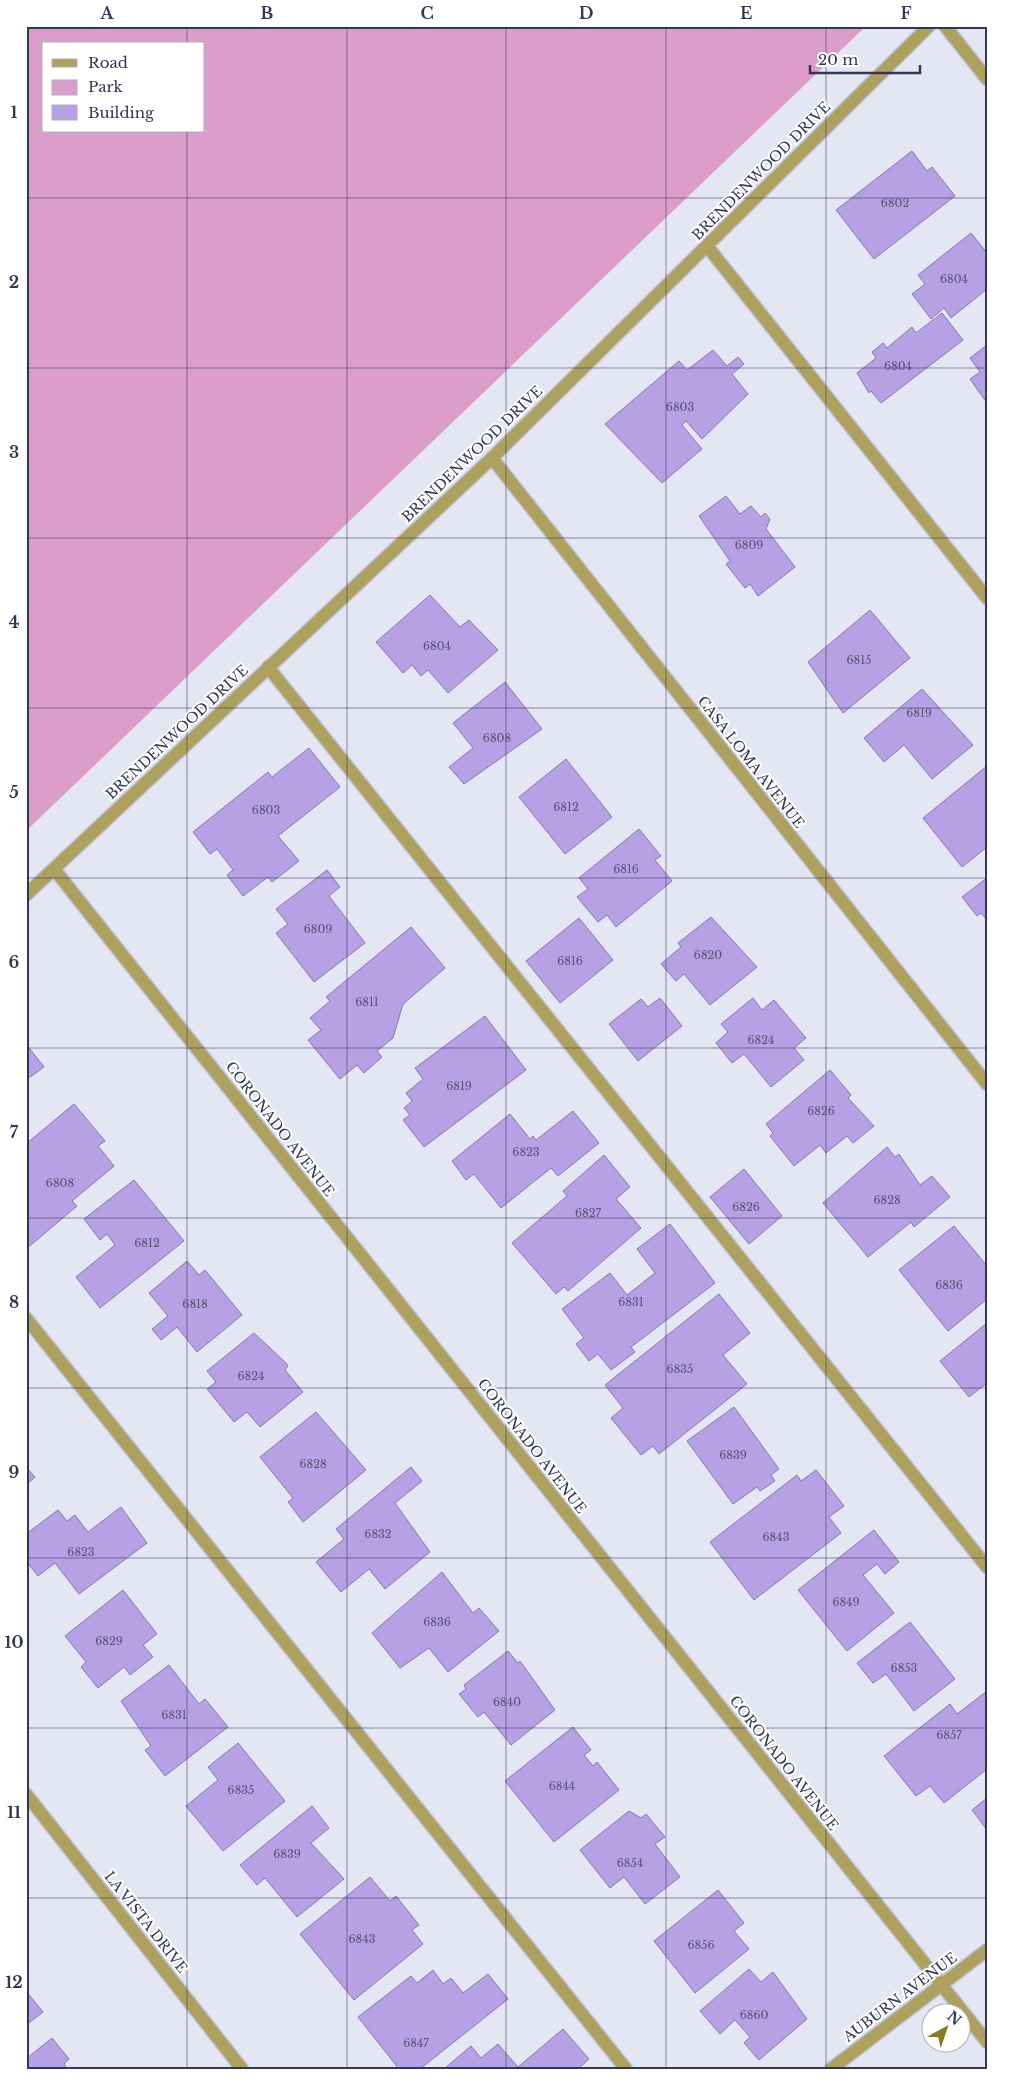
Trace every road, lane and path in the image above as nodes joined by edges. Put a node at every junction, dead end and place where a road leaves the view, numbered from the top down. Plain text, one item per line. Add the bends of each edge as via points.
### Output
1 (929, 26) edge
2 (945, 26) edge
3 (987, 79) edge
4 (707, 246) junction
5 (492, 458) junction
6 (987, 598) edge
7 (268, 667) junction
8 (54, 869) junction
9 (26, 895) edge
10 (987, 1084) edge
11 (26, 1318) edge
12 (987, 1567) edge
13 (26, 1794) edge
14 (987, 1950) edge
15 (940, 1984) junction
16 (987, 2042) edge
17 (242, 2069) edge
18 (626, 2069) edge
19 (831, 2069) edge

1 - 4 street, BRENDENWOOD DRIVE
2 - 3 street
4 - 5 street, BRENDENWOOD DRIVE
4 - 6 street
5 - 7 street, BRENDENWOOD DRIVE
5 - 10 street, CASA LOMA AVENUE
7 - 8 street, BRENDENWOOD DRIVE
7 - 12 street
8 - 9 street, BRENDENWOOD DRIVE
8 - 15 street, CORONADO AVENUE
11 - 18 street
13 - 17 street, LA VISTA DRIVE
14 - 15 street, AUBURN AVENUE
15 - 16 street, CORONADO AVENUE
15 - 19 street, AUBURN AVENUE

